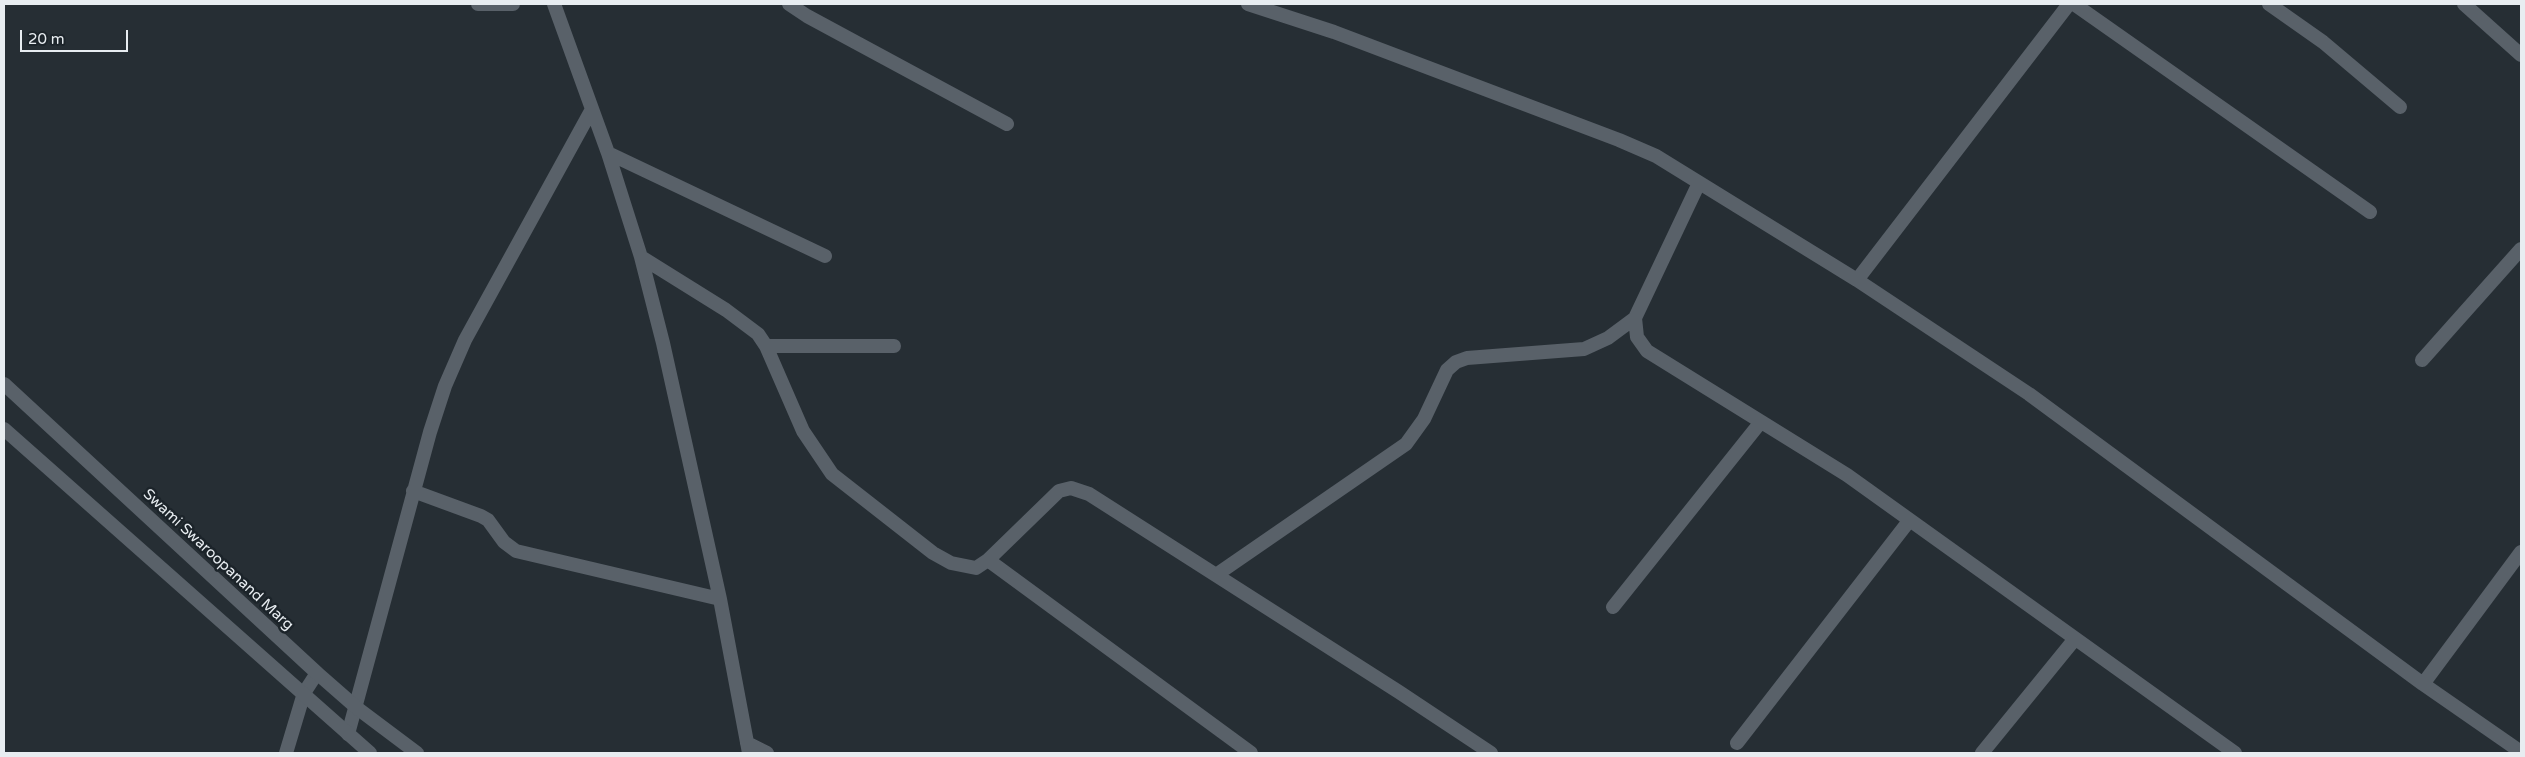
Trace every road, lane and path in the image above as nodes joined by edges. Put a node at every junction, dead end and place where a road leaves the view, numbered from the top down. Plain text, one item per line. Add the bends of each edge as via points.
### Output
1 (478, 4) edge
2 (514, 4) edge
3 (554, 4) edge
4 (789, 4) edge
5 (1248, 4) edge
6 (2069, 4) edge
7 (2074, 4) edge
8 (2269, 4) edge
9 (2464, 4) edge
10 (2521, 55) edge
11 (2400, 107) dead end
12 (592, 108) junction
13 (1007, 124) dead end
14 (608, 153) junction
15 (1699, 183) junction
16 (2370, 212) dead end
17 (2521, 249) edge
18 (825, 256) dead end
19 (641, 257) junction
20 (1857, 280) junction
21 (1635, 318) junction
22 (766, 346) junction
23 (894, 346) dead end
24 (2422, 360) dead end
25 (4, 384) edge
26 (1760, 423) junction
27 (4, 429) edge
28 (413, 491) junction
29 (1909, 521) junction
30 (2521, 552) edge
31 (988, 560) junction
32 (1216, 575) junction
33 (720, 599) junction
34 (1613, 607) dead end
35 (2074, 640) junction
36 (316, 674) junction
37 (2423, 684) junction
38 (304, 693) junction
39 (357, 708) junction
40 (348, 734) junction
41 (1737, 743) dead end
42 (748, 748) edge
43 (2521, 752) edge
44 (286, 753) edge
45 (370, 753) edge
46 (417, 753) edge
47 (767, 753) edge
48 (1251, 753) edge
49 (1491, 753) edge
50 (1982, 753) edge
51 (2235, 753) edge

1 - 2 street
3 - 12 street
4 - 13 street
5 - 15 street via 1334,32 1619,140 1656,156
6 - 20 street
7 - 16 street
8 - 11 street via 2323,42
9 - 10 street
12 - 14 street
12 - 28 street via 465,340 445,386
14 - 18 street
14 - 19 street
15 - 20 street
15 - 21 street
17 - 24 street
19 - 22 street via 744,323 758,334
19 - 33 street
20 - 37 street via 2029,394
21 - 26 street via 1637,337 1647,352
21 - 32 street via 1608,338 1584,349 1468,358 1456,362 1447,370 1424,419 1406,444
22 - 23 street
22 - 31 street via 803,431 832,474 951,563 976,568
25 - 36 street, Swami Swaroopanand Marg
26 - 29 street via 1847,476
26 - 34 street
27 - 38 street
28 - 33 street via 482,516 516,551
28 - 39 street
29 - 35 street
29 - 41 street
30 - 37 street
31 - 32 street via 1059,491 1071,488 1088,494
31 - 48 street
32 - 49 street
33 - 42 street
35 - 50 street
35 - 51 street
36 - 38 street
36 - 39 street, Swami Swaroopanand Marg
37 - 43 street
38 - 40 street
38 - 44 street
39 - 40 street
39 - 46 street, Swami Swaroopanand Marg
40 - 45 street
42 - 47 street

